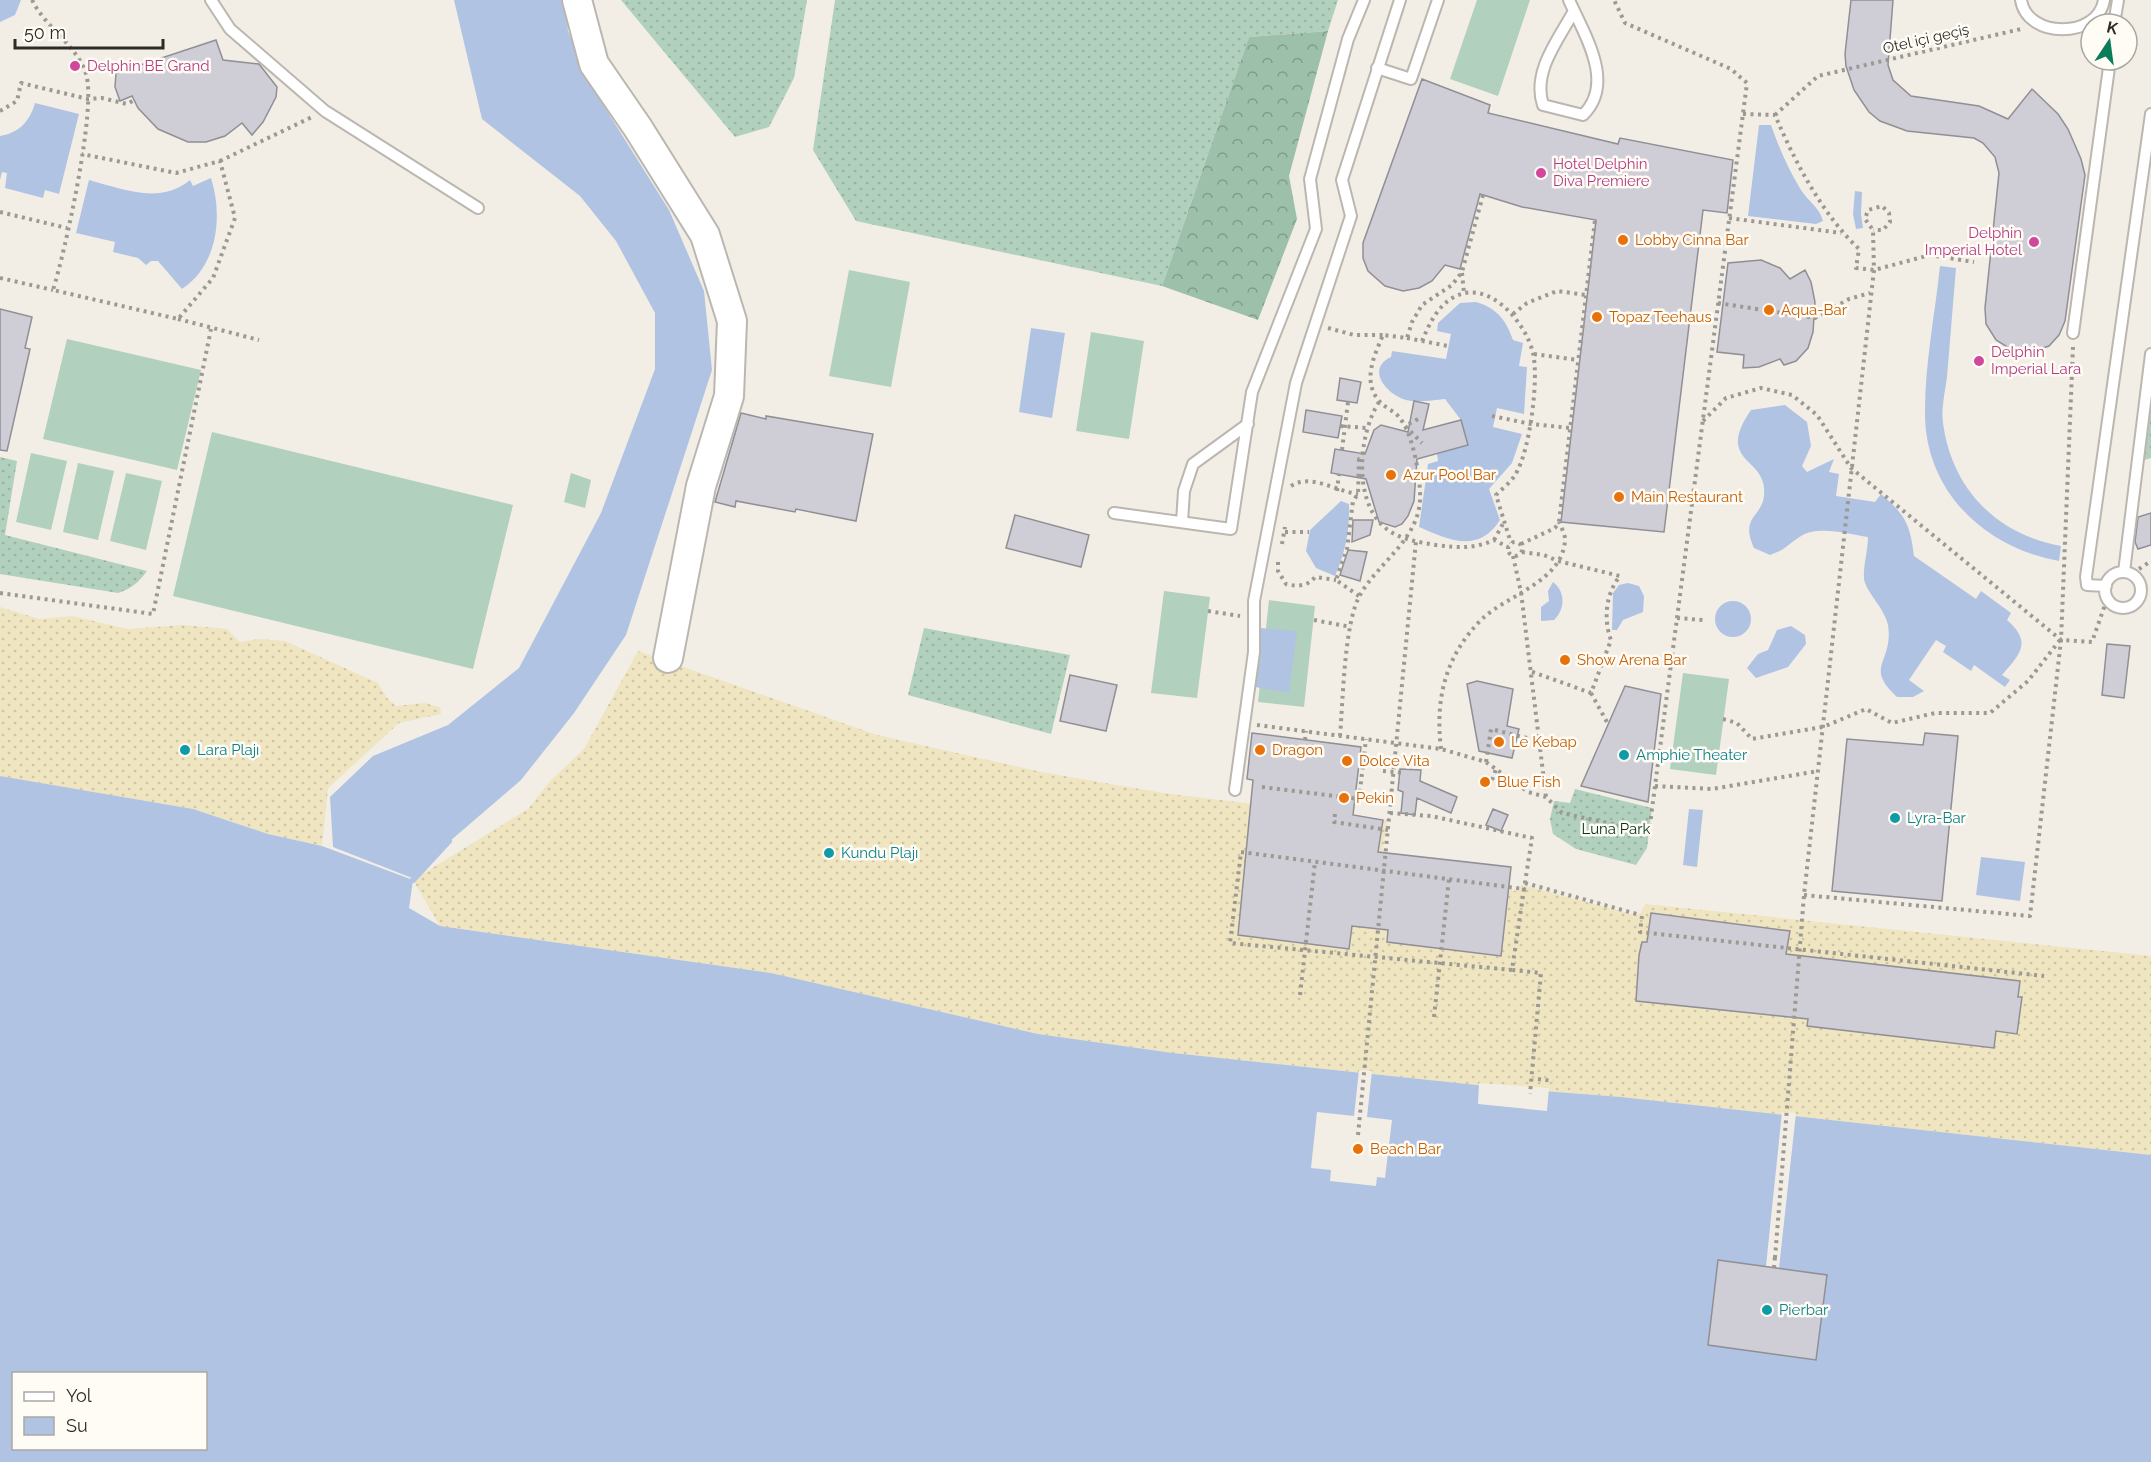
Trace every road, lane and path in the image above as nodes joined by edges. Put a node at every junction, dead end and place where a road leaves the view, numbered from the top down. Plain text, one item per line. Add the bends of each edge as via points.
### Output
1 (32, 0) edge
2 (211, 0) edge
3 (577, 0) edge
4 (1364, 0) edge
5 (1400, 0) edge
6 (1438, 0) edge
7 (1569, 0) edge
8 (1614, 0) edge
9 (2021, 0) edge
10 (2104, 0) edge
11 (1574, 11) junction
12 (2039, 24) junction
13 (1377, 68) junction
14 (2108, 72) edge
15 (88, 99) junction
16 (134, 100) dead end
17 (0, 111) edge
18 (325, 111) junction
19 (1743, 114) junction
20 (2151, 114) edge
21 (1775, 115) junction
22 (82, 154) junction
23 (220, 161) junction
24 (1483, 195) dead end
25 (478, 208) dead end
26 (0, 212) edge
27 (1729, 218) junction
28 (1595, 220) dead end
29 (67, 228) junction
30 (1873, 230) junction
31 (1842, 233) junction
32 (1974, 262) dead end
33 (1874, 270) junction
34 (1462, 272) junction
35 (0, 278) edge
36 (53, 290) junction
37 (1464, 293) junction
38 (1870, 293) junction
39 (1586, 295) junction
40 (1718, 303) junction
41 (1514, 314) junction
42 (178, 319) junction
43 (1315, 325) junction
44 (211, 329) junction
45 (2073, 333) joint
46 (1383, 335) junction
47 (1407, 338) junction
48 (259, 340) dead end
49 (1422, 341) junction
50 (1448, 346) dead end
51 (1534, 354) junction
52 (2151, 354) edge
53 (1578, 360) junction
54 (1348, 402) dead end
55 (1379, 402) junction
56 (1492, 416) dead end
57 (1418, 419) dead end
58 (1703, 421) junction
59 (1248, 424) junction
60 (1531, 424) junction
61 (1342, 426) junction
62 (1405, 426) junction
63 (1367, 428) junction
64 (1570, 428) junction
65 (1422, 443) dead end
66 (1342, 450) dead end
67 (1362, 460) junction
68 (1851, 468) junction
69 (1339, 474) dead end
70 (1287, 491) dead end
71 (1337, 491) junction
72 (1358, 494) junction
73 (1114, 513) dead end
74 (1285, 521) dead end
75 (1182, 522) junction
76 (1504, 522) junction
77 (1559, 522) junction
78 (1285, 532) junction
79 (1310, 532) dead end
80 (1404, 538) junction
81 (1494, 540) junction
82 (1416, 541) junction
83 (1521, 544) junction
84 (1510, 545) junction
85 (1522, 552) junction
86 (1513, 556) junction
87 (1558, 561) junction
88 (2124, 572) junction
89 (1336, 580) junction
90 (2106, 586) junction
91 (1521, 592) junction
92 (0, 593) edge
93 (1359, 596) junction
94 (2107, 598) junction
95 (1208, 611) dead end
96 (1254, 617) junction
97 (1677, 618) junction
98 (1314, 620) dead end
99 (1702, 620) dead end
100 (1351, 627) junction
101 (2061, 640) junction
102 (668, 658) dead end
103 (1530, 671) junction
104 (1591, 693) junction
105 (1724, 719) dead end
106 (1245, 724) junction
107 (1608, 724) dead end
108 (1823, 727) junction
109 (1306, 731) junction
110 (1340, 736) junction
111 (1366, 739) junction
112 (1305, 740) dead end
113 (1539, 741) junction
114 (1397, 743) junction
115 (1441, 749) junction
116 (1486, 762) junction
117 (1496, 769) junction
118 (1383, 771) dead end
119 (1818, 771) junction
120 (1394, 772) junction
121 (1406, 773) dead end
122 (1492, 780) dead end
123 (1655, 786) junction
124 (1262, 787) dead end
125 (1235, 790) dead end
126 (1546, 797) junction
127 (1390, 813) junction
128 (1335, 814) dead end
129 (1388, 830) junction
130 (1315, 862) junction
131 (1384, 870) junction
132 (1449, 879) junction
133 (1525, 883) junction
134 (1524, 889) junction
135 (1804, 895) junction
136 (1637, 915) dead end
137 (1642, 916) dead end
138 (1800, 948) junction
139 (1304, 949) junction
140 (1376, 957) junction
141 (1440, 963) junction
142 (1512, 970) junction
143 (2044, 976) dead end
144 (1300, 995) dead end
145 (1434, 1017) dead end
146 (1538, 1079) dead end
147 (1553, 1081) dead end
148 (1530, 1094) dead end
149 (1358, 1135) dead end
150 (1774, 1268) dead end

1 - 15 path via 86,72
2 - 18 lane via 230,29
3 - 102 street via 594,64 705,235 732,321 729,396 701,486
4 - 59 lane via 1348,39 1310,179 1316,229 1252,392
5 - 13 lane
6 - 13 lane via 1411,79
7 - 11 lane
8 - 19 path via 1624,23 1731,69 1747,83
9 - 12 lane
10 - 12 lane via 2087,24 2063,31
11 - 11 lane via 1540,75 1539,92 1543,105 1583,115 1594,105 1598,89 1594,55
12 - 21 path, Otel içi geçiş via 1818,76
13 - 43 lane via 1342,180 1351,216
14 - 45 lane
15 - 16 path via 127,104
15 - 17 path via 21,83 17,101
15 - 22 path
18 - 23 path
18 - 25 lane
19 - 21 path
19 - 27 path
20 - 90 lane via 2086,576 2087,585
21 - 31 path via 1791,153
22 - 23 path via 176,173
22 - 29 path
23 - 42 path via 235,218 213,278
24 - 34 path
26 - 29 path
27 - 31 path
27 - 40 path
28 - 39 path
29 - 36 path
30 - 30 path via 1883,230 1890,222 1889,213 1882,206 1872,207 1865,214 1866,224
30 - 33 path
31 - 33 path via 1859,249 1856,268
32 - 33 path via 1930,255
33 - 38 path
34 - 37 path
34 - 47 path via 1452,285 1422,304
35 - 36 path
36 - 42 path
37 - 41 path via 1482,294
37 - 49 path via 1443,305
38 - 40 path via 1849,299 1815,318
38 - 68 path
39 - 41 path via 1557,291 1527,303
39 - 53 path
40 - 58 path
41 - 51 path
42 - 44 path
43 - 46 path via 1354,334
43 - 96 lane via 1296,383
44 - 48 path
44 - 92 path via 153,614
45 - 101 path
46 - 47 path
46 - 55 path via 1369,380
47 - 49 path
49 - 50 path
51 - 53 path
51 - 60 path
52 - 88 lane
53 - 64 path
54 - 61 path
55 - 62 path
55 - 63 path
56 - 60 path
57 - 62 path
58 - 68 path via 1726,398 1749,391 1761,388 1792,395 1817,415
58 - 97 path
59 - 75 lane via 1193,464 1184,491
59 - 75 lane via 1232,529
60 - 64 path
60 - 76 path via 1516,474 1496,495
61 - 63 path
61 - 66 path
62 - 65 path
62 - 80 path via 1418,469 1420,502 1413,529
63 - 67 path
64 - 77 path
67 - 72 path via 1359,459
67 - 80 path via 1376,519
68 - 101 path
68 - 108 path
69 - 71 path
70 - 71 path via 1303,481
71 - 72 path
72 - 89 path via 1353,501 1347,549
73 - 75 lane
74 - 78 path
76 - 81 path
76 - 84 path
77 - 83 path via 1555,528
77 - 87 path via 1565,539
78 - 79 path
78 - 89 path via 1278,571 1287,584 1300,586 1316,577
80 - 82 path
80 - 93 path
81 - 82 path via 1476,548
81 - 84 path
82 - 114 path
83 - 84 path
83 - 85 path
84 - 86 path via 1508,551
85 - 86 path
85 - 87 path
86 - 91 path
87 - 91 path via 1541,580
87 - 104 path via 1620,576 1609,594 1611,640
88 - 90 lane via 2112,576
88 - 94 lane via 2137,578 2138,599 2126,608
89 - 93 path
90 - 94 lane
91 - 103 path
91 - 115 path via 1482,619 1450,665 1437,718
93 - 100 path
94 - 101 path via 2092,642
95 - 96 path
96 - 106 lane
97 - 99 path
97 - 123 path
98 - 100 path
100 - 110 path
101 - 108 path via 2028,681 1990,713 1935,713 1892,723 1866,709
101 - 135 path via 2030,916
103 - 104 path
103 - 113 path
104 - 107 path
105 - 108 path via 1737,723 1752,739
106 - 109 path
106 - 125 lane
108 - 119 path
109 - 110 path
109 - 112 path
110 - 111 path
111 - 114 path
111 - 124 path via 1359,800
113 - 116 path via 1491,729
113 - 126 path
114 - 115 path
114 - 120 path
115 - 116 path
116 - 117 path
117 - 122 path
117 - 126 path via 1528,792
118 - 120 path
119 - 123 path via 1712,789
119 - 135 path
120 - 121 path
120 - 127 path
123 - 126 path via 1649,832 1562,813
127 - 129 path
127 - 133 path via 1431,816 1532,838
128 - 129 path via 1334,822
129 - 131 path
130 - 131 path
130 - 139 path
130 - 139 path via 1241,852 1230,943
131 - 132 path
131 - 140 path
132 - 134 path
132 - 141 path
133 - 134 path
133 - 136 path
134 - 142 path
135 - 138 path
137 - 138 path via 1640,932
138 - 143 path
138 - 150 path
139 - 140 path
139 - 144 path
140 - 141 path
140 - 149 path
141 - 142 path
141 - 145 path
142 - 148 path via 1541,973
146 - 147 path

